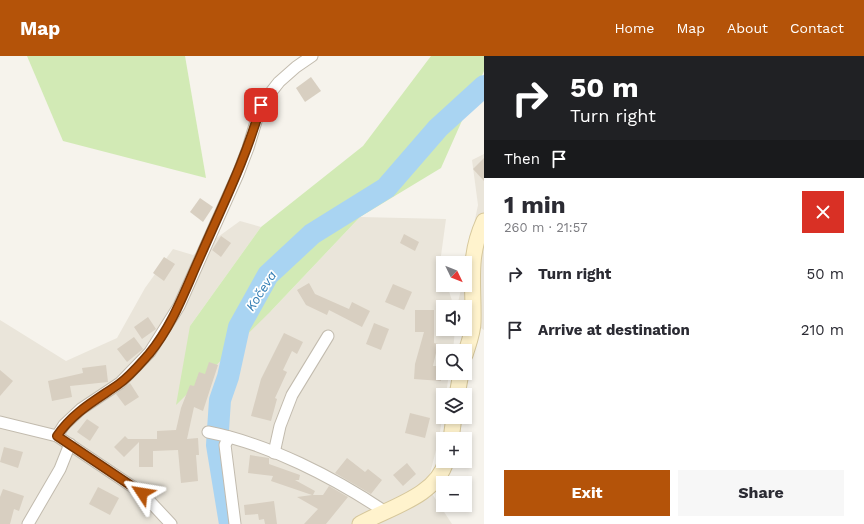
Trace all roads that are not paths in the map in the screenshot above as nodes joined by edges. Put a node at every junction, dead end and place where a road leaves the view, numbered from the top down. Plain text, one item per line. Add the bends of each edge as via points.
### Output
1 (312, 56) edge
2 (484, 221) edge
3 (328, 336) dead end
4 (468, 344) edge
5 (0, 422) edge
6 (209, 432) dead end
7 (57, 436) junction
8 (227, 436) junction
9 (70, 444) junction
10 (274, 453) junction
11 (444, 468) edge
12 (384, 511) junction
13 (28, 524) edge
14 (171, 524) edge
15 (235, 524) edge
16 (360, 524) edge

1 - 7 street via 279,82 261,105 238,174 179,306 150,352 120,383 81,409 64,425
2 - 4 main road via 474,251 471,277 473,324
3 - 10 street via 292,395 280,426
5 - 7 street
6 - 8 street
7 - 9 street
8 - 10 street
8 - 15 street via 225,445
9 - 13 street via 60,469
9 - 14 street via 142,493
10 - 12 street via 333,480
11 - 12 main road via 431,484 416,495
12 - 16 main road

